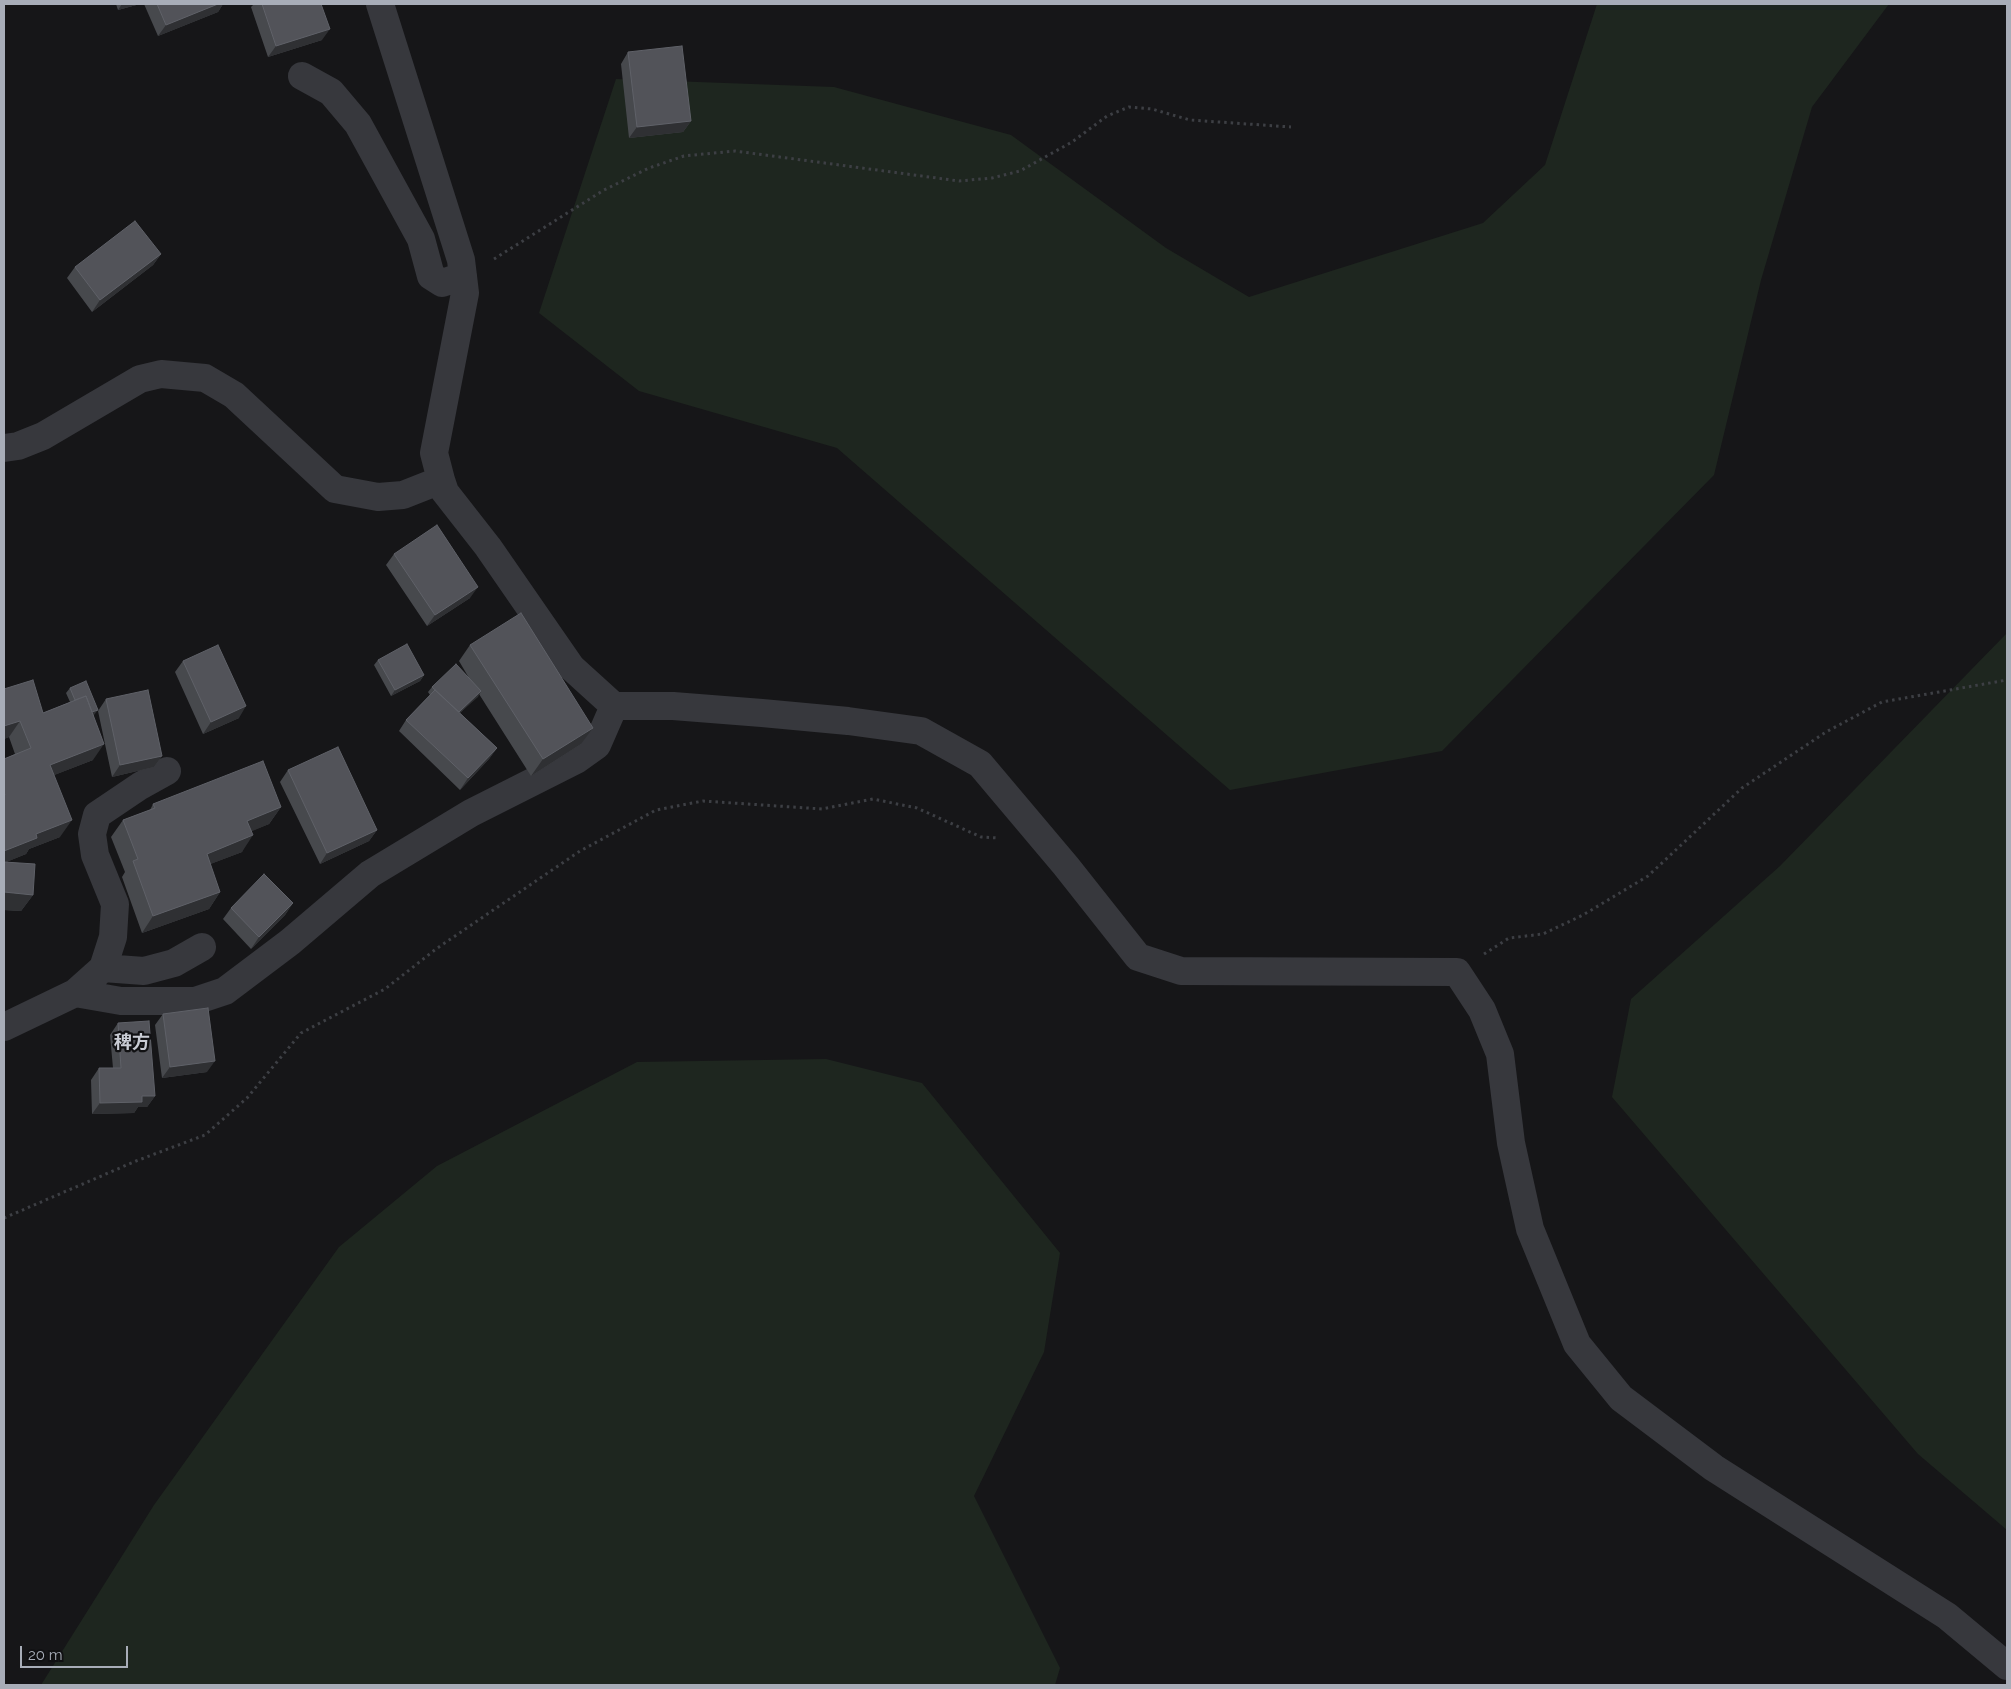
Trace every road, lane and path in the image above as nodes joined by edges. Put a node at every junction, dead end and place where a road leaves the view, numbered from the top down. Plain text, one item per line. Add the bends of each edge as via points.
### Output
1 (380, 4) edge
2 (302, 76) dead end
3 (1290, 127) dead end
4 (463, 276) junction
5 (4, 448) edge
6 (441, 480) junction
7 (2007, 680) edge
8 (614, 706) junction
9 (167, 771) dead end
10 (1028, 822) junction
11 (202, 947) dead end
12 (103, 968) junction
13 (1457, 972) junction
14 (76, 993) junction
15 (4, 1027) edge
16 (4, 1218) edge
17 (2007, 1666) edge

1 - 4 street via 461,260
2 - 4 street via 330,92 358,124 421,239 431,276 442,283
3 - 4 path via 1190,120 1152,109 1129,107 1107,116 1072,142 1020,170 992,178 959,181 735,151 684,156 649,168 604,190 500,257
4 - 6 street via 465,294 434,453
5 - 6 street via 43,436 140,379 161,374 205,378 234,395 335,489 378,497 403,495
6 - 8 street via 445,492 488,547 570,667
7 - 13 path via 1882,702 1826,732 1742,788 1648,876 1583,915 1543,934 1509,938
8 - 10 street via 673,706 762,713 921,731 980,764
8 - 14 street via 597,745 576,760 471,813 370,874 290,942 225,991 195,1002 121,1001
9 - 12 street via 97,815 92,834 95,855 115,904 113,937
10 - 13 street via 1138,956 1181,972
10 - 16 path via 1009,839 981,837 917,808 873,799 822,809 702,801 656,810 580,851 436,949 385,989 300,1033 247,1098 205,1135
11 - 12 street via 174,963 144,971
12 - 14 street
13 - 17 street via 1482,1010 1500,1054 1511,1143 1530,1229 1577,1344 1621,1398 1707,1462 1947,1616
14 - 15 street

